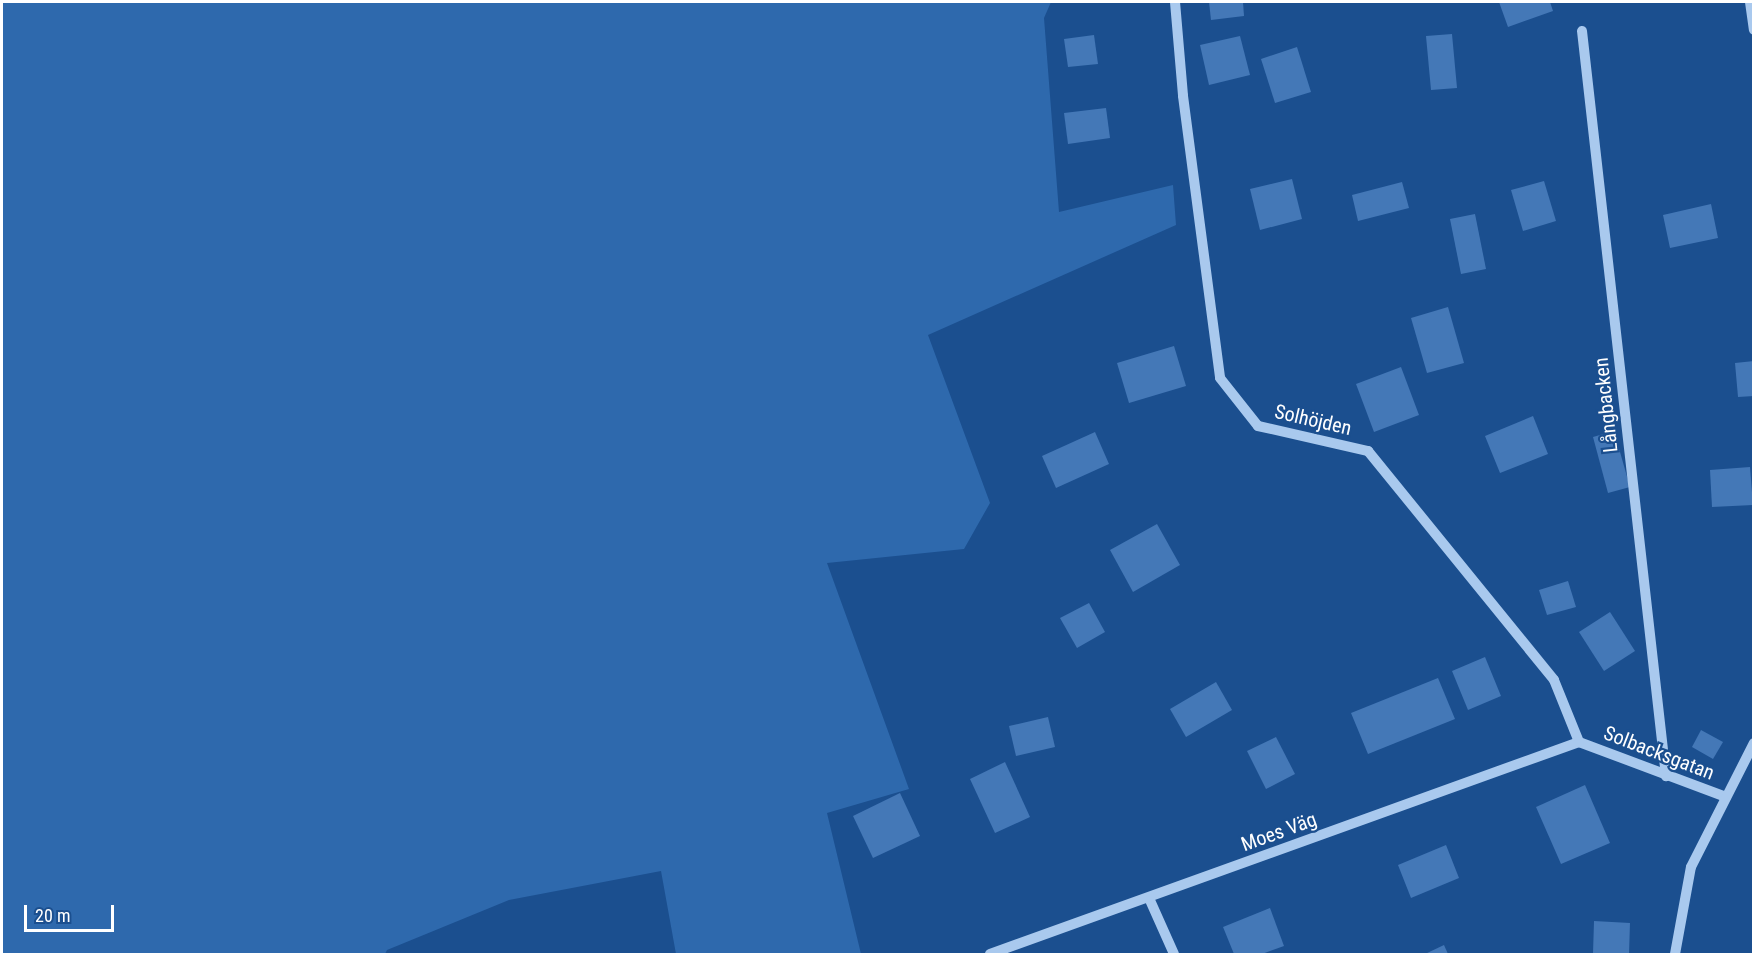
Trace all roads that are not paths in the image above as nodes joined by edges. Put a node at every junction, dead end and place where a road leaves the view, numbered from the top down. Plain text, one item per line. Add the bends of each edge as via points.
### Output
1 (1175, 2) edge
2 (1750, 2) edge
3 (1754, 30) edge
4 (1582, 31) dead end
5 (1579, 742) junction
6 (1754, 743) edge
7 (1666, 776) junction
8 (1726, 798) junction
9 (1149, 898) junction
10 (990, 954) edge
11 (1174, 954) edge
12 (1675, 954) edge

1 - 5 street, Solhöjden via 1183,96 1220,378 1258,426 1368,451 1554,680
2 - 3 street
4 - 7 street, Långbacken
5 - 7 street, Solbacksgatan
5 - 9 street, Moes Väg
6 - 8 street, Solbacksgatan
7 - 8 street, Solbacksgatan
8 - 12 street, Solbacksgatan via 1691,867
9 - 10 street, Moes Väg
9 - 11 street

